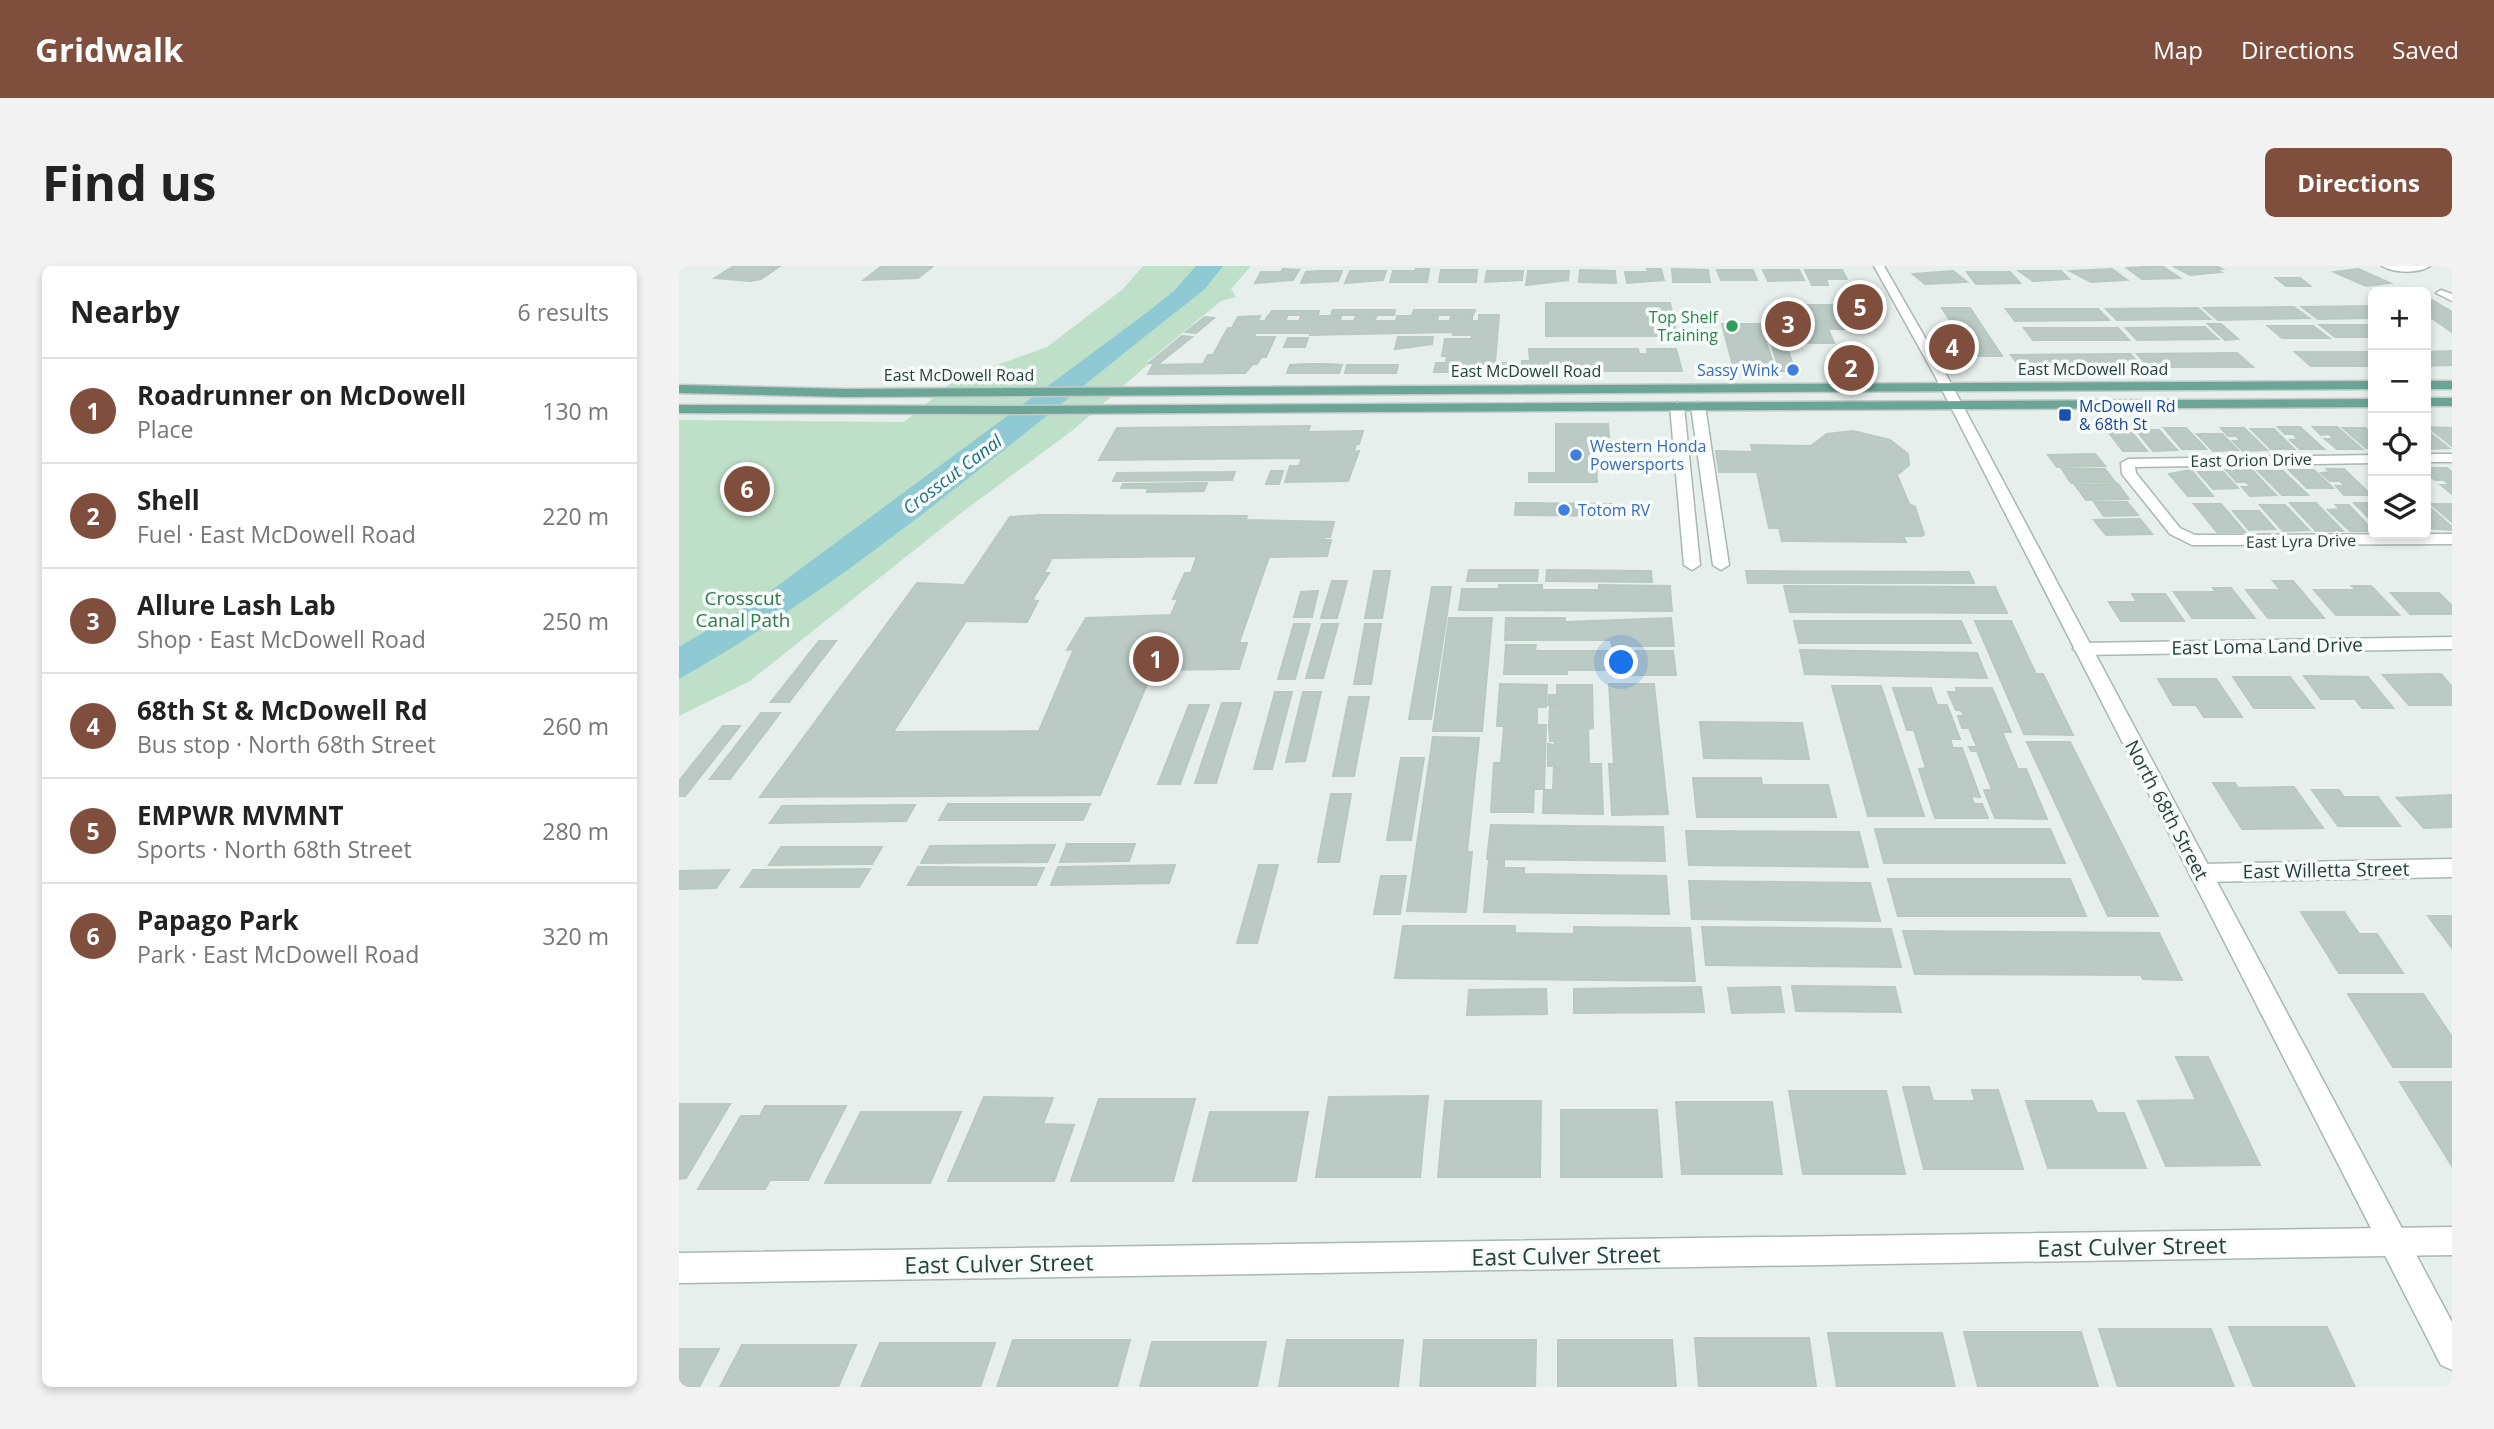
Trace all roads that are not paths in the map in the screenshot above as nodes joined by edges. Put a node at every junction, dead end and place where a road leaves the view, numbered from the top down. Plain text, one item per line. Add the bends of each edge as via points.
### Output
1 (1879, 266) edge
2 (2425, 266) edge
3 (2392, 267) edge
4 (2304, 385) junction
5 (2368, 385) edge
6 (2431, 385) edge
7 (2452, 385) edge
8 (1946, 387) junction
9 (1632, 388) junction
10 (679, 389) edge
11 (2431, 402) edge
12 (2452, 402) edge
13 (2324, 403) junction
14 (2368, 403) edge
15 (1955, 405) junction
16 (1677, 406) junction
17 (1698, 406) junction
18 (1635, 407) junction
19 (679, 409) edge
20 (2431, 458) edge
21 (2452, 458) edge
22 (2368, 459) edge
23 (2452, 539) edge
24 (2192, 540) joint
25 (1692, 565) dead end
26 (1721, 565) dead end
27 (2452, 643) edge
28 (2082, 649) junction
29 (2452, 868) edge
30 (2200, 873) junction
31 (2452, 1241) edge
32 (2394, 1243) junction
33 (679, 1268) edge
34 (2452, 1354) edge

1 - 8 street, North 68th Street
2 - 3 street
4 - 5 main road, East McDowell Road
4 - 8 main road, East McDowell Road
4 - 13 main road
6 - 7 main road
8 - 9 main road, East McDowell Road
8 - 15 street, North 68th Street
9 - 10 main road, East McDowell Road via 846,393
9 - 18 main road
11 - 12 main road
13 - 14 main road, East McDowell Road
13 - 15 main road, East McDowell Road
15 - 17 main road, East McDowell Road
15 - 28 street, North 68th Street
16 - 17 main road, East McDowell Road
16 - 18 main road, East McDowell Road
16 - 25 street
17 - 26 street
18 - 19 main road, East McDowell Road
20 - 21 street
22 - 24 street, East Orion Drive via 2128,463 2129,474 2175,531
23 - 24 street, East Lyra Drive
27 - 28 street, East Loma Land Drive
28 - 30 street, North 68th Street
29 - 30 street, East Willetta Street
30 - 32 street, North 68th Street
31 - 32 street, East Culver Street
32 - 33 street, East Culver Street
32 - 34 street, North 68th Street

